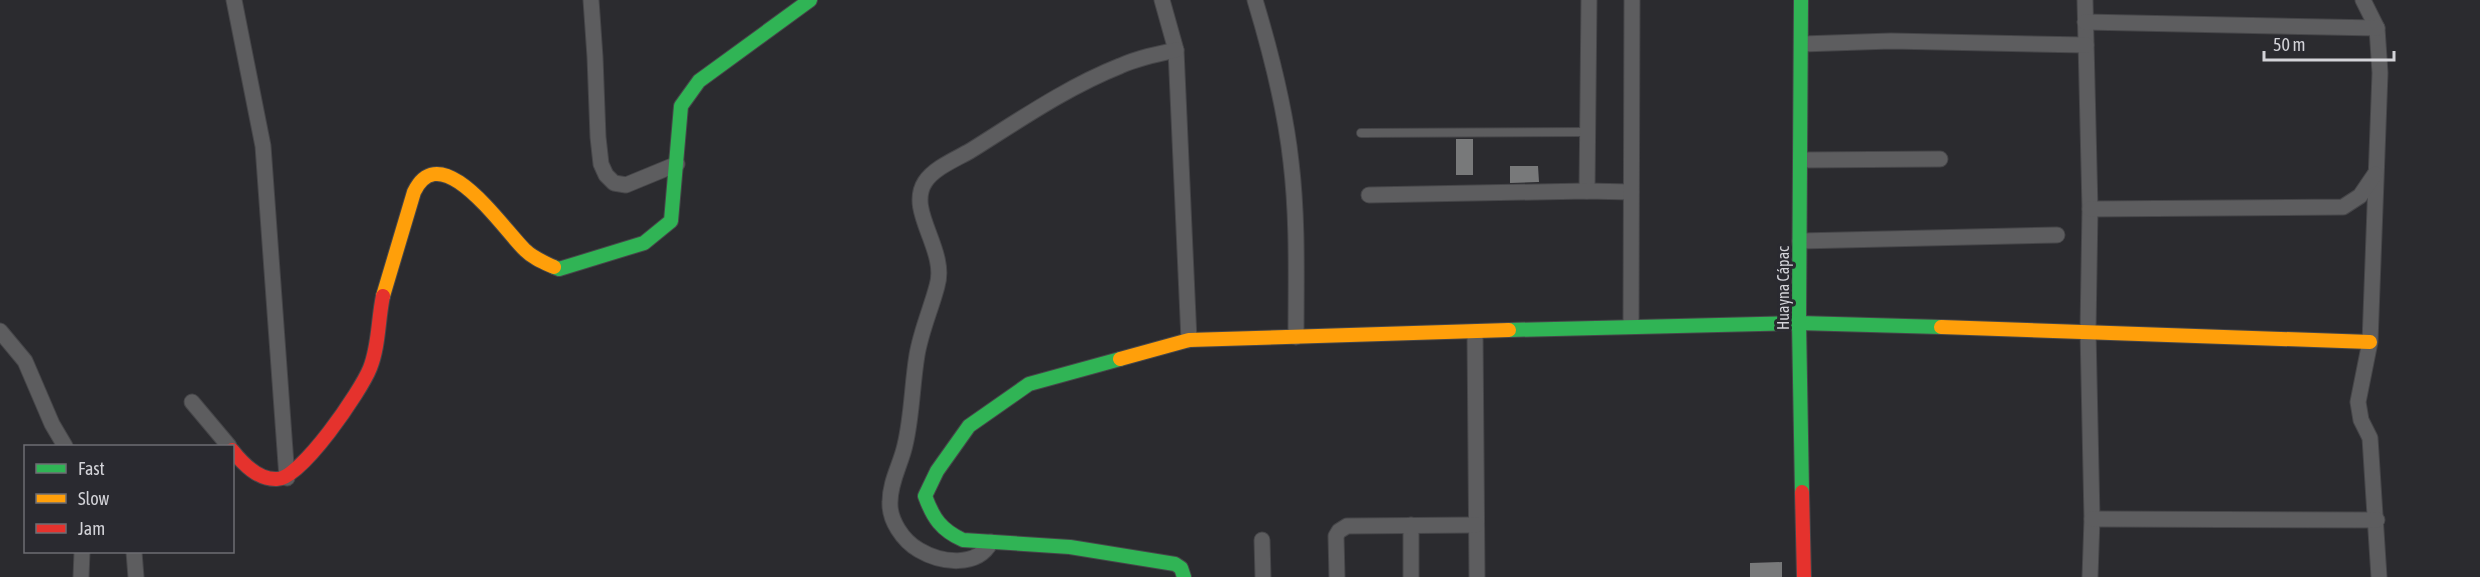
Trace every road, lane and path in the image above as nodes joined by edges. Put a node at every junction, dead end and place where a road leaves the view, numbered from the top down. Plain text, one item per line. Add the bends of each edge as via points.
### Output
1 (234, 0) edge
2 (591, 0) edge
3 (810, 0) edge
4 (1162, 0) edge
5 (1256, 0) edge
6 (1589, 0) edge
7 (1632, 0) edge
8 (1801, 0) edge
9 (2085, 0) edge
10 (2363, 0) edge
11 (2085, 22) junction
12 (2377, 28) junction
13 (1802, 44) junction
14 (2086, 45) junction
15 (1176, 50) junction
16 (1587, 132) junction
17 (1361, 133) dead end
18 (1940, 159) dead end
19 (1801, 160) junction
20 (677, 164) junction
21 (2375, 174) junction
22 (1587, 191) junction
23 (1631, 192) junction
24 (1369, 195) dead end
25 (2090, 209) junction
26 (2057, 235) dead end
27 (1800, 241) junction
28 (1799, 323) junction
29 (1631, 326) junction
30 (0, 331) edge
31 (2088, 331) junction
32 (1475, 332) junction
33 (1296, 337) junction
34 (1189, 340) junction
35 (2370, 342) junction
36 (192, 402) dead end
37 (63, 445) edge
38 (228, 445) edge
39 (234, 452) edge
40 (287, 478) junction
41 (2092, 519) junction
42 (2377, 520) junction
43 (1411, 525) junction
44 (1476, 525) junction
45 (1262, 540) dead end
46 (991, 542) junction
47 (82, 553) edge
48 (134, 553) edge
49 (81, 577) edge
50 (136, 577) edge
51 (1184, 577) edge
52 (1263, 577) edge
53 (1336, 577) edge
54 (1411, 577) edge
55 (1477, 577) edge
56 (1804, 577) edge
57 (2090, 577) edge
58 (2379, 577) edge

1 - 40 street via 263,147
2 - 20 street via 598,137 606,175 614,183 626,185
3 - 20 street via 699,81 681,106
4 - 15 street
5 - 33 street via 1280,93 1291,161
6 - 16 street
7 - 23 street
8 - 13 street, Huayna Cápac
9 - 11 street
10 - 12 street
11 - 12 street
11 - 14 street
12 - 21 street via 2380,72
13 - 14 street via 1891,41
13 - 19 street, Huayna Cápac
14 - 25 street
15 - 34 street
15 - 46 street via 1104,73 931,175 923,186 920,203 941,270 918,352 891,512 906,540 938,558 971,560
16 - 17 lane
16 - 22 street
18 - 19 street
19 - 27 street, Huayna Cápac
20 - 40 street via 671,221 644,243 559,269 525,250 463,185 445,173 425,177 416,188 396,249 367,376 303,466
21 - 25 street via 2360,196 2343,207
21 - 35 street
22 - 23 street
22 - 24 street
23 - 29 street
25 - 31 street
26 - 27 street
27 - 28 street, Huayna Cápac
28 - 29 street
28 - 31 street
28 - 56 street, Huayna Cápac
29 - 32 street
30 - 37 street via 25,360
31 - 35 street
31 - 41 street
32 - 33 street
32 - 44 street
33 - 34 street
34 - 46 street via 1029,384 969,426 937,471 925,496 936,523 948,534 963,540
35 - 42 street via 2358,402 2370,438
36 - 38 street
39 - 40 street via 258,474
41 - 42 street
41 - 57 street
42 - 58 street
43 - 44 street
43 - 53 street via 1347,526 1339,531
43 - 54 street
44 - 55 street
45 - 52 street
46 - 51 street via 1070,547 1175,564
47 - 49 street
48 - 50 street

